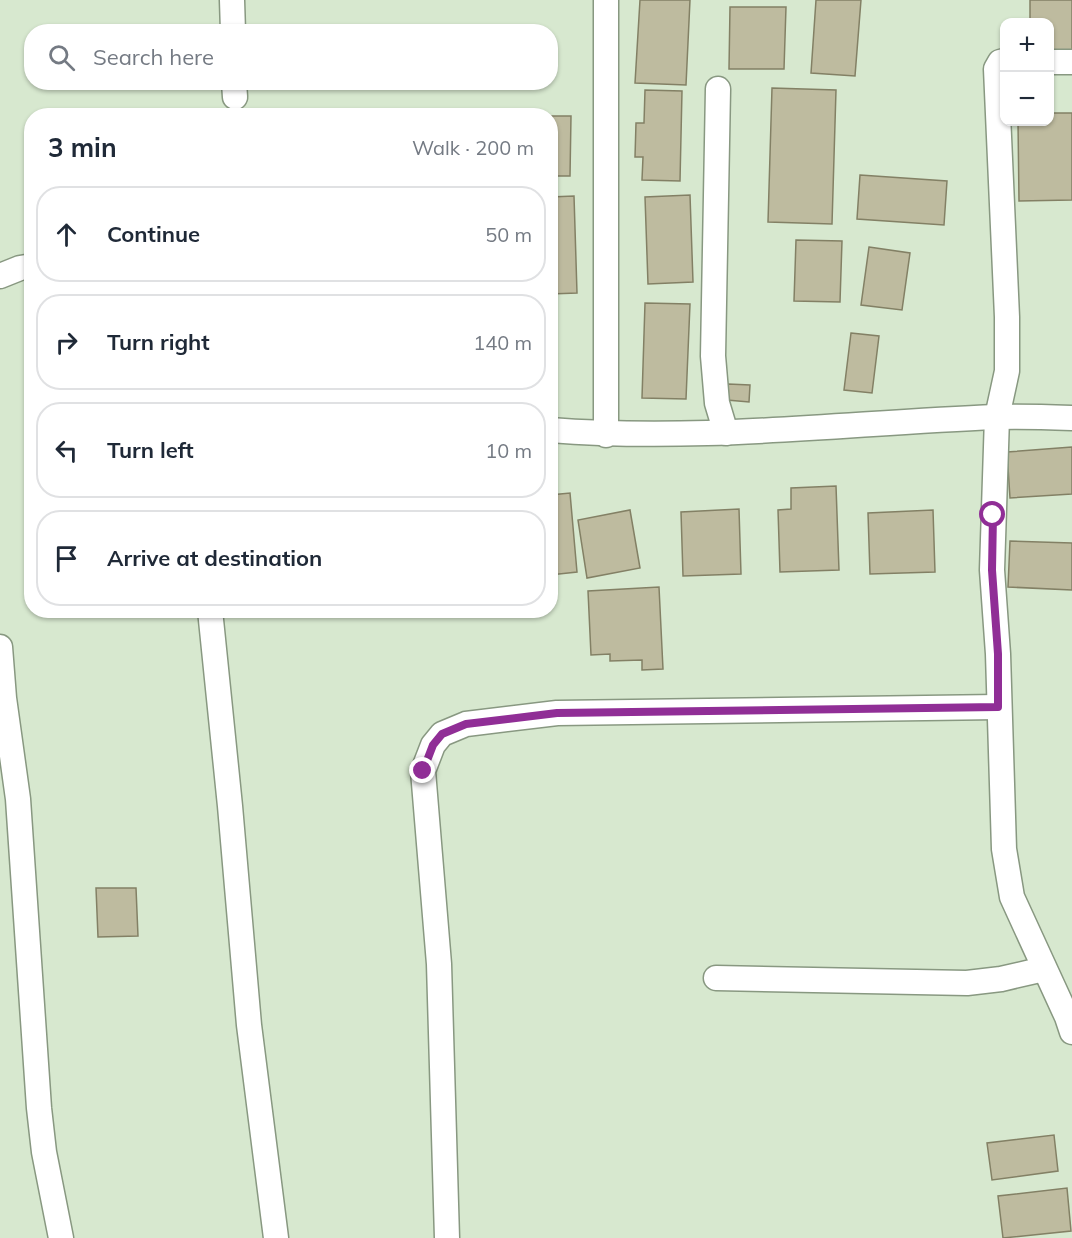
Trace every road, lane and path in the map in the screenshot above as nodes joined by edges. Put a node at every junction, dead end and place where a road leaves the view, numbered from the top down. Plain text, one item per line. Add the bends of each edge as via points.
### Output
1 (232, 0) edge
2 (606, 0) edge
3 (233, 24) edge
4 (1000, 62) edge
5 (1054, 62) edge
6 (1072, 62) edge
7 (718, 89) dead end
8 (24, 267) edge
9 (0, 276) edge
10 (997, 417) junction
11 (1072, 418) edge
12 (558, 431) edge
13 (726, 433) junction
14 (606, 435) junction
15 (211, 618) edge
16 (0, 647) edge
17 (998, 707) junction
18 (1044, 969) junction
19 (716, 978) dead end
20 (1072, 1032) edge
21 (61, 1238) edge
22 (276, 1238) edge
23 (447, 1238) edge

1 - 3 street
2 - 14 street
4 - 10 street via 996,69 1007,371
5 - 6 street
7 - 13 street via 713,356 717,403
8 - 9 street
10 - 11 street
10 - 13 street
10 - 17 street via 992,570
12 - 14 street
13 - 14 street
15 - 22 street via 249,1024
16 - 21 street via 18,799 39,1108
17 - 18 street via 1004,849 1012,897
17 - 23 street via 557,713 466,724 442,734 423,771 439,964
18 - 19 street via 967,983
18 - 20 street

